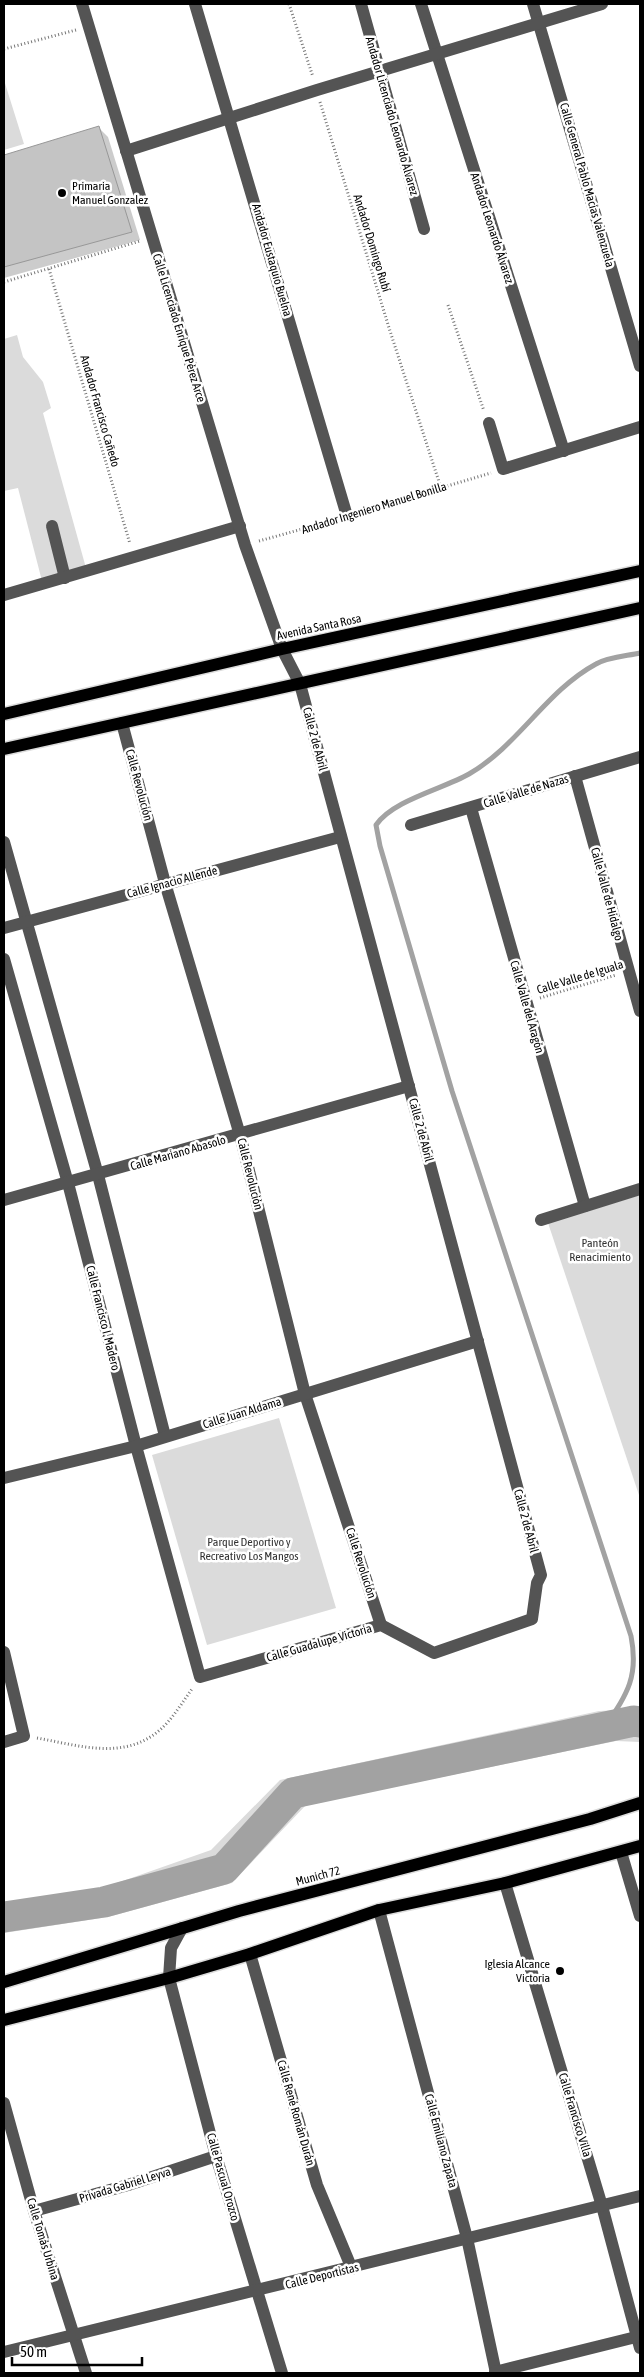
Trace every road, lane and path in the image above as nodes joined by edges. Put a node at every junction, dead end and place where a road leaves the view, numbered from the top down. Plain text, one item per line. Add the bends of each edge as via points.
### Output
1 (82, 4) edge
2 (195, 4) edge
3 (289, 4) edge
4 (361, 4) edge
5 (421, 4) edge
6 (533, 4) edge
7 (602, 4) edge
8 (539, 23) junction
9 (89, 26) junction
10 (4, 49) edge
11 (436, 55) junction
12 (380, 71) junction
13 (317, 90) junction
14 (230, 117) junction
15 (126, 151) junction
16 (424, 228) dead end
17 (151, 237) junction
18 (49, 269) junction
19 (4, 282) edge
20 (448, 305) dead end
21 (640, 366) edge
22 (489, 423) joint
23 (640, 428) edge
24 (564, 451) junction
25 (503, 469) junction
26 (441, 488) junction
27 (347, 516) junction
28 (52, 526) dead end
29 (240, 526) junction
30 (245, 545) junction
31 (134, 558) junction
32 (640, 571) edge
33 (65, 578) junction
34 (4, 595) edge
35 (640, 608) edge
36 (282, 650) junction
37 (300, 684) junction
38 (4, 714) edge
39 (122, 723) junction
40 (4, 749) edge
41 (640, 757) edge
42 (575, 776) junction
43 (471, 808) junction
44 (411, 825) dead end
45 (340, 837) junction
46 (4, 842) edge
47 (165, 883) junction
48 (25, 922) junction
49 (4, 928) edge
50 (4, 960) edge
51 (628, 971) junction
52 (526, 1003) junction
53 (640, 1011) edge
54 (409, 1086) junction
55 (240, 1135) junction
56 (98, 1175) junction
57 (68, 1183) junction
58 (640, 1189) edge
59 (4, 1200) edge
60 (585, 1206) junction
61 (541, 1220) dead end
62 (478, 1341) junction
63 (305, 1394) junction
64 (165, 1436) junction
65 (136, 1446) junction
66 (4, 1478) edge
67 (541, 1575) joint
68 (381, 1625) junction
69 (4, 1652) edge
70 (200, 1677) junction
71 (24, 1736) junction
72 (4, 1742) edge
73 (640, 1803) edge
74 (640, 1846) edge
75 (621, 1852) junction
76 (505, 1883) junction
77 (379, 1910) junction
78 (640, 1916) edge
79 (182, 1928) junction
80 (250, 1954) junction
81 (169, 1978) junction
82 (4, 1982) edge
83 (4, 2020) edge
84 (4, 2103) edge
85 (216, 2156) junction
86 (640, 2196) edge
87 (602, 2206) junction
88 (34, 2211) junction
89 (467, 2238) junction
90 (352, 2269) junction
91 (257, 2292) junction
92 (74, 2335) junction
93 (639, 2341) edge
94 (4, 2352) edge
95 (86, 2373) edge
96 (282, 2373) edge
97 (496, 2373) edge

1 - 9 street, Calle Licenciado Enrique Pérez Arce
2 - 14 street, Andador Eustaquio Buelna
3 - 13 path, Andador Domingo Rubí
4 - 12 street, Andador Licenciado Leonardo Álvarez
5 - 11 street, Andador Leonardo Álvarez
6 - 8 street, Calle General Pablo Macías Valenzuela
7 - 8 street
8 - 11 street
8 - 21 street, Calle General Pablo Macías Valenzuela
9 - 10 path
9 - 15 street, Calle Licenciado Enrique Pérez Arce
11 - 12 street
11 - 24 street, Andador Leonardo Álvarez
12 - 13 street
12 - 16 street, Andador Licenciado Leonardo Álvarez
13 - 14 street
13 - 26 path, Andador Domingo Rubí
14 - 15 street
14 - 27 street, Andador Eustaquio Buelna
15 - 17 street, Calle Licenciado Enrique Pérez Arce
17 - 18 path
17 - 29 street, Calle Licenciado Enrique Pérez Arce
18 - 19 path
18 - 31 path, Andador Francisco Cañedo
20 - 22 path
22 - 25 street
23 - 24 street
24 - 25 street
25 - 26 path, Andador Ingeniero Manuel Bonilla
26 - 27 path, Andador Ingeniero Manuel Bonilla
27 - 30 path, Andador Ingeniero Manuel Bonilla
28 - 33 street
29 - 30 street, Calle Licenciado Enrique Pérez Arce
29 - 31 street
30 - 36 street, Calle Licenciado Enrique Pérez Arce
31 - 33 street
32 - 36 main road, Avenida Santa Rosa
33 - 34 street
35 - 37 main road
36 - 37 street, Calle 2 de Abril
36 - 38 main road, Avenida Santa Rosa
37 - 39 main road
37 - 45 street, Calle 2 de Abril
39 - 40 main road
39 - 47 street, Calle Revolución
41 - 42 street, Calle Valle de Nazas
42 - 43 street, Calle Valle de Nazas
42 - 51 street, Calle Valle de Hidalgo
43 - 44 street, Calle Valle de Nazas
43 - 52 street, Calle Valle del Aragón
45 - 47 street, Calle Ignacio Allende
45 - 54 street, Calle 2 de Abril
46 - 48 street
47 - 48 street, Calle Ignacio Allende
47 - 55 street, Calle Revolución
48 - 49 street, Calle Ignacio Allende
48 - 56 street
50 - 57 street, Calle Francisco I. Madero
51 - 52 path, Calle Valle de Iguala
51 - 53 street, Calle Valle de Hidalgo
52 - 60 street, Calle Valle del Aragón
54 - 55 street, Calle Mariano Abasolo
54 - 62 street, Calle 2 de Abril
55 - 56 street, Calle Mariano Abasolo
55 - 63 street, Calle Revolución
56 - 57 street, Calle Mariano Abasolo
56 - 64 street
57 - 59 street, Calle Mariano Abasolo
57 - 65 street, Calle Francisco I. Madero
58 - 60 street
60 - 61 street
62 - 63 street, Calle Juan Aldama
62 - 67 street, Calle 2 de Abril
63 - 64 street, Calle Juan Aldama
63 - 68 street, Calle Revolución
64 - 65 street, Calle Juan Aldama
65 - 66 street, Calle Juan Aldama
65 - 70 street, Calle Francisco I. Madero
67 - 68 street, Calle Guadalupe Victoria via 532,1619 434,1653
68 - 70 street, Calle Guadalupe Victoria
69 - 71 street
70 - 71 path via 167,1723 151,1737 125,1748 99,1749
71 - 72 street
73 - 79 main road, Munich 72
74 - 75 main road
75 - 76 main road
75 - 78 street
76 - 77 main road
76 - 87 street, Calle Francisco Villa
77 - 80 main road
77 - 89 street, Calle Emiliano Zapata
79 - 81 street, Calle Pascual Orozco via 171,1948
79 - 82 main road, Munich 72
80 - 81 main road
80 - 90 street, Calle René Román Durán via 317,2185
81 - 83 main road
81 - 85 street, Calle Pascual Orozco
84 - 88 street, Calle Tomás Urbina
85 - 88 street, Privada Gabriel Leyva
85 - 91 street, Calle Pascual Orozco
86 - 87 street, Calle Deportistas
87 - 89 street, Calle Deportistas
87 - 93 street, Calle Francisco Villa
88 - 92 street, Calle Tomás Urbina
89 - 90 street, Calle Deportistas
89 - 97 street, Calle Emiliano Zapata
90 - 91 street, Calle Deportistas
91 - 92 street, Calle Deportistas
91 - 96 street, Calle Pascual Orozco
92 - 94 street, Calle Deportistas
92 - 95 street, Calle Tomás Urbina
93 - 97 street

